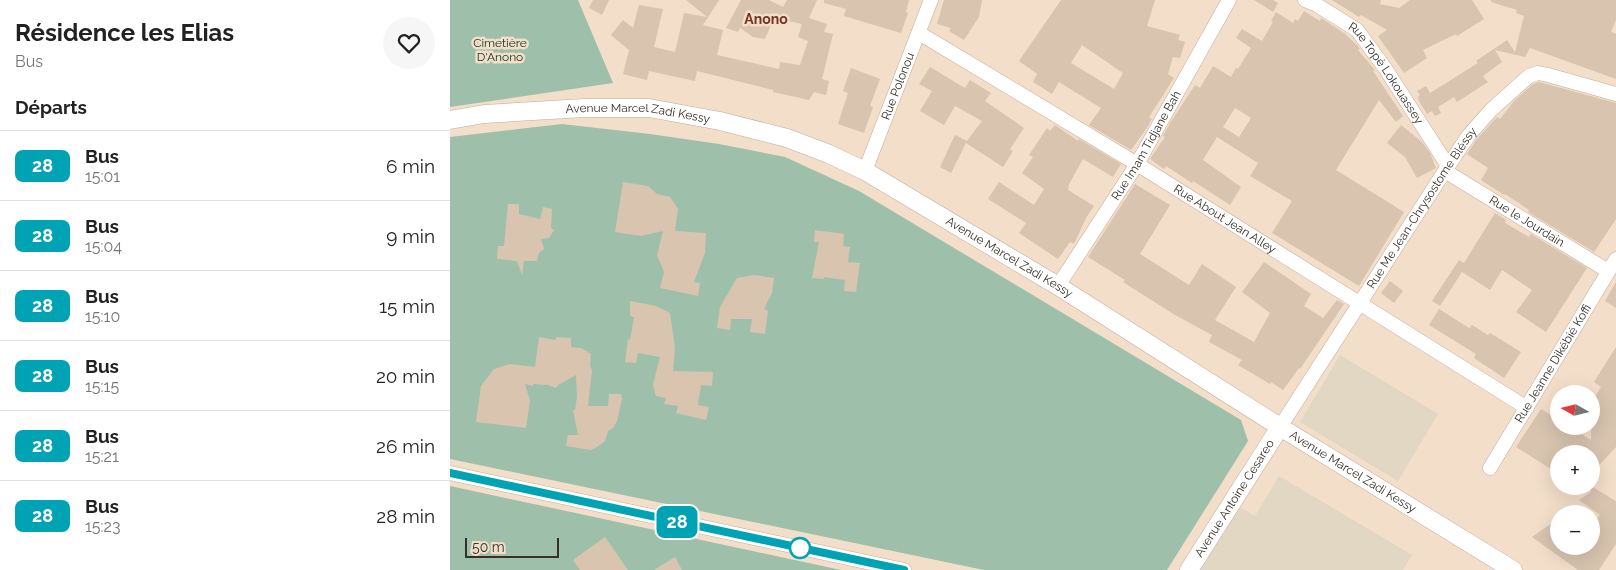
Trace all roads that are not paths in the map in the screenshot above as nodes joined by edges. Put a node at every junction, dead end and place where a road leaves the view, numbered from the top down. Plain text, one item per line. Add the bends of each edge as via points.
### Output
1 (931, 0) edge
2 (1229, 0) edge
3 (1305, 0) edge
4 (919, 33) junction
5 (1616, 94) edge
6 (450, 120) edge
7 (1137, 164) junction
8 (1446, 169) junction
9 (865, 171) junction
10 (1616, 259) edge
11 (1608, 271) junction
12 (1058, 286) junction
13 (1361, 303) junction
14 (1527, 408) junction
15 (1280, 427) junction
16 (1490, 468) dead end
17 (450, 472) edge
18 (904, 570) edge
19 (1190, 570) edge
20 (1514, 570) edge

1 - 4 street, Rue Polonou
2 - 7 street, Rue Imam Tidjane Bah
3 - 8 street, Rue Topé Lokouassey via 1357,30 1385,68
4 - 7 street, Rue About Jean Alley
4 - 9 street, Rue Polonou
5 - 8 street, Rue Me Jean-Chrysostome Bléssy via 1555,76 1538,73 1529,76 1491,110
6 - 9 street, Avenue Marcel Zadi Kessy via 484,114 648,108 787,138
7 - 12 street, Rue Imam Tidjane Bah
7 - 13 street, Rue About Jean Alley
8 - 11 street, Rue le Jourdain
8 - 13 street, Rue Me Jean-Chrysostome Bléssy
9 - 12 street, Avenue Marcel Zadi Kessy
10 - 11 street, Rue Jeanne Dikébié Koffi
11 - 14 street, Rue Jeanne Dikébié Koffi
12 - 15 street, Avenue Marcel Zadi Kessy
13 - 14 street, Rue About Jean Alley
13 - 15 street, Rue Me Jean-Chrysostome Bléssy
14 - 16 street, Rue Jeanne Dikébié Koffi
15 - 19 street, Avenue Antoine Cesareo
15 - 20 street, Avenue Marcel Zadi Kessy
17 - 18 street

